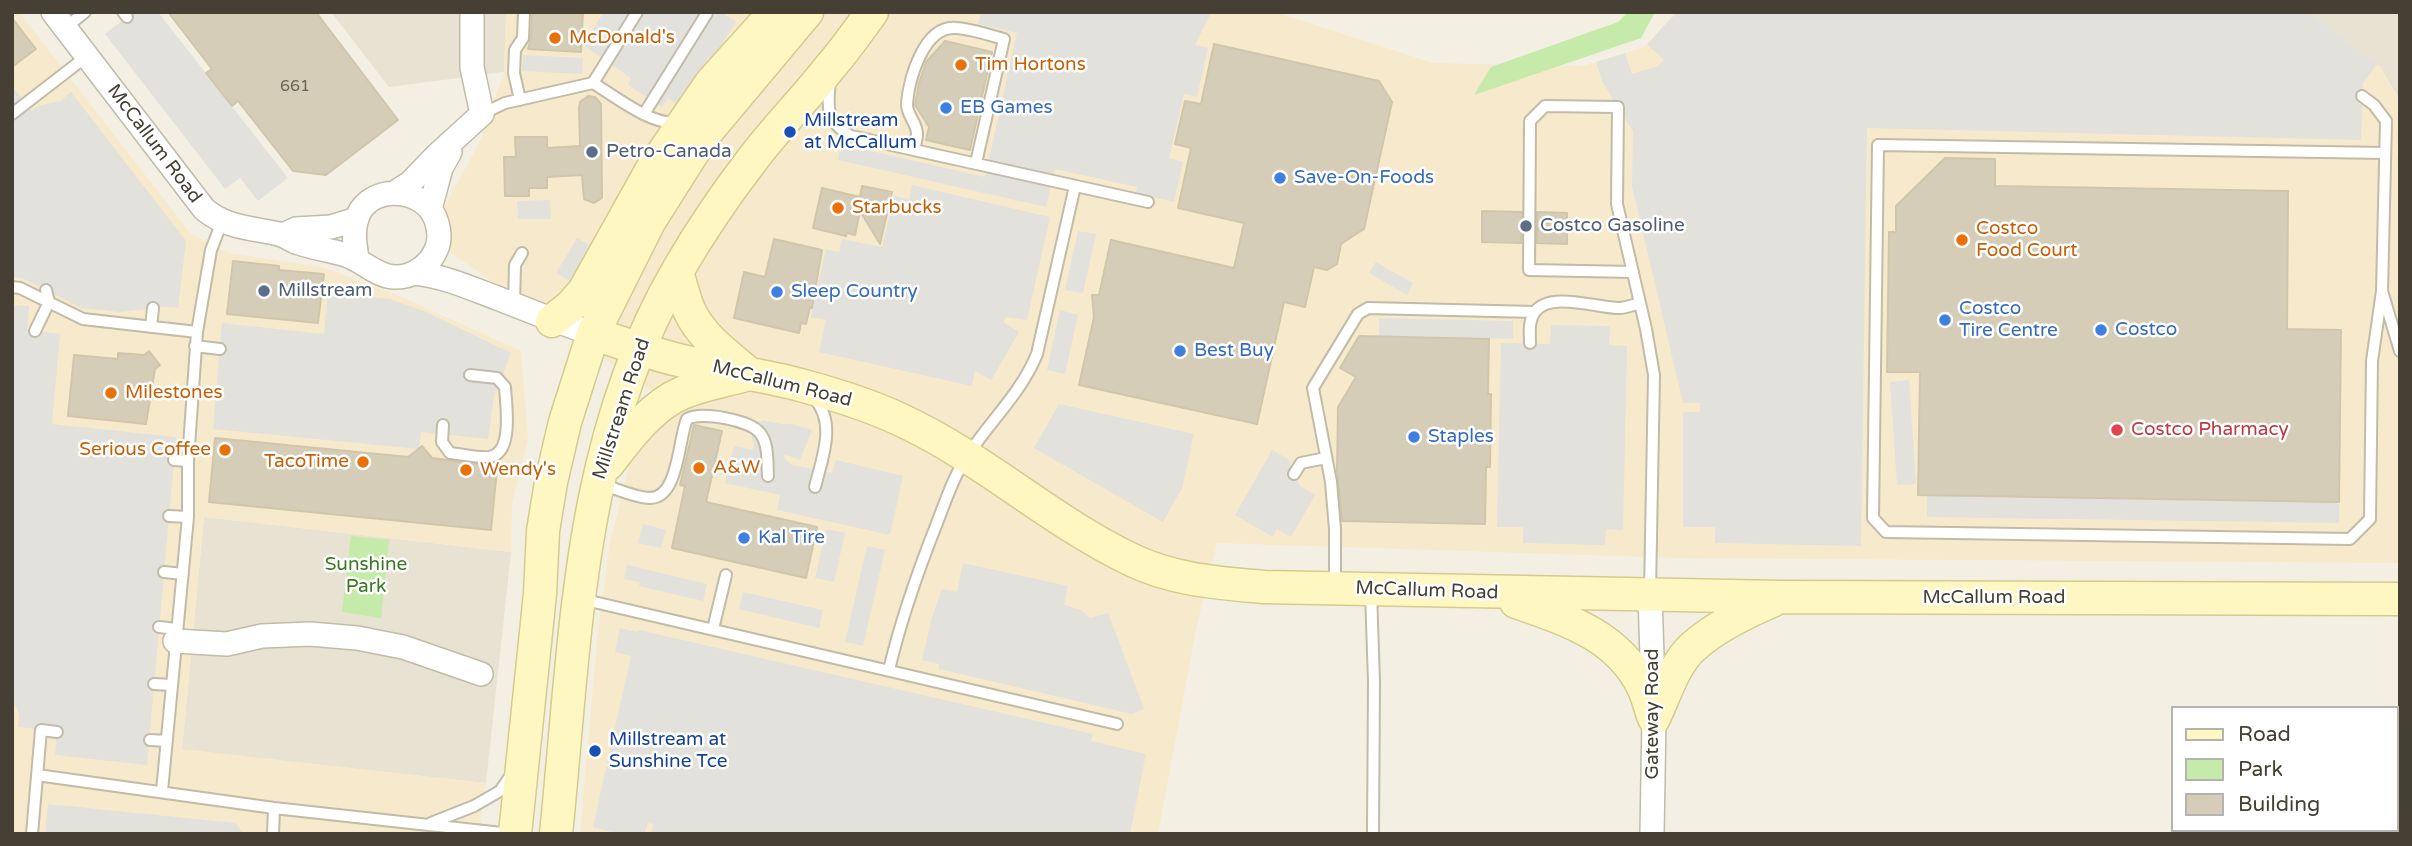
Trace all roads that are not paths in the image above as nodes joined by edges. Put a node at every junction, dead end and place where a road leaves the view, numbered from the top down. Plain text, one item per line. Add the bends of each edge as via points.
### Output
1 (85, 12) edge
2 (472, 12) edge
3 (524, 12) edge
4 (637, 12) edge
5 (705, 12) edge
6 (775, 12) edge
7 (807, 12) edge
8 (872, 12) edge
9 (59, 20) edge
10 (87, 56) junction
11 (832, 66) junction
12 (593, 83) junction
13 (41, 92) junction
14 (2362, 96) dead end
15 (520, 100) junction
16 (626, 103) junction
17 (49, 104) dead end
18 (12, 114) edge
19 (620, 114) dead end
20 (644, 114) junction
21 (687, 118) junction
22 (474, 120) junction
23 (914, 150) junction
24 (2385, 153) junction
25 (976, 163) junction
26 (1075, 186) junction
27 (396, 192) junction
28 (1148, 202) dead end
29 (430, 209) junction
30 (357, 219) junction
31 (222, 222) junction
32 (283, 235) junction
33 (438, 248) junction
34 (522, 253) dead end
35 (357, 258) junction
36 (677, 272) junction
37 (1633, 272) junction
38 (414, 273) junction
39 (12, 287) edge
40 (46, 290) dead end
41 (2382, 291) junction
42 (50, 302) junction
43 (1640, 303) junction
44 (514, 305) junction
45 (153, 308) dead end
46 (131, 311) dead end
47 (1535, 312) junction
48 (552, 321) junction
49 (130, 325) junction
50 (151, 327) junction
51 (35, 331) dead end
52 (197, 332) junction
53 (593, 334) junction
54 (1530, 343) dead end
55 (195, 346) junction
56 (639, 348) junction
57 (220, 349) dead end
58 (2400, 351) edge
59 (750, 374) junction
60 (470, 375) dead end
61 (803, 385) junction
62 (443, 425) dead end
63 (967, 456) junction
64 (1326, 458) junction
65 (174, 460) dead end
66 (188, 461) junction
67 (1294, 474) dead end
68 (768, 476) dead end
69 (598, 479) junction
70 (815, 487) dead end
71 (169, 516) dead end
72 (188, 517) junction
73 (164, 572) dead end
74 (183, 574) junction
75 (726, 575) dead end
76 (1335, 588) junction
77 (1371, 589) junction
78 (1491, 593) junction
79 (1650, 595) junction
80 (1781, 597) junction
81 (577, 599) junction
82 (2400, 599) edge
83 (713, 629) junction
84 (170, 633) junction
85 (889, 670) junction
86 (481, 674) dead end
87 (155, 684) dead end
88 (172, 685) junction
89 (1654, 718) junction
90 (1117, 723) dead end
91 (57, 732) dead end
92 (150, 740) dead end
93 (167, 741) junction
94 (523, 755) junction
95 (37, 775) junction
96 (162, 791) junction
97 (274, 808) junction
98 (428, 824) junction
99 (46, 828) dead end
100 (32, 830) edge
101 (273, 834) edge
102 (444, 834) edge
103 (513, 834) edge
104 (556, 834) edge
105 (1373, 834) edge
106 (1652, 834) edge

1 - 9 lane
2 - 22 street
3 - 15 lane via 523,38 515,50
4 - 12 lane
5 - 20 lane
6 - 21 main road via 711,83
7 - 53 main road via 704,135 649,222
8 - 11 main road, Millstream Road
9 - 10 street, McCallum Road
10 - 13 lane
10 - 31 street, McCallum Road via 204,209
11 - 23 lane via 828,103 832,120 841,130
11 - 36 main road, Millstream Road via 751,160
12 - 15 lane via 558,97
12 - 16 lane
13 - 17 lane
13 - 18 lane
14 - 24 lane via 2386,121
15 - 22 lane
16 - 19 lane
16 - 20 lane
20 - 21 lane via 671,124
21 - 48 main road via 652,169 584,291
22 - 27 street
22 - 29 street via 441,169
23 - 25 lane
23 - 25 lane via 917,133 907,104 916,64 928,43 955,27 1004,39
24 - 41 lane
24 - 41 lane via 1878,145 1873,518 1886,532 2350,539 2370,519 2372,361
25 - 26 lane
26 - 28 lane
26 - 63 lane via 1031,370
27 - 29 street via 415,197
27 - 30 street via 372,200
29 - 33 street via 437,221
30 - 32 street, McCallum Road
30 - 35 street
31 - 32 street, McCallum Road
31 - 52 lane via 211,250
32 - 35 street, McCallum Road via 296,243
33 - 38 street
33 - 44 street, McCallum Road via 452,265
34 - 44 lane via 515,265
35 - 38 street via 393,277
36 - 56 main road, Millstream Road
36 - 59 main road via 698,326
37 - 37 lane via 1617,204 1618,107 1545,106 1530,121 1529,270
37 - 43 lane
38 - 44 street, McCallum Road via 452,281
39 - 42 lane
40 - 42 lane
41 - 58 lane
42 - 49 lane via 83,319
42 - 51 lane
43 - 47 lane via 1620,308 1551,303
43 - 79 lane via 1654,391
44 - 48 street, McCallum Road
45 - 50 lane
46 - 49 lane
47 - 54 lane
47 - 64 lane via 1368,308 1358,314 1313,388
48 - 53 street, McCallum Road
49 - 50 lane
50 - 52 lane
52 - 55 lane
53 - 56 main road, McCallum Road
53 - 94 main road via 551,482
55 - 57 lane
55 - 66 lane
56 - 59 main road, McCallum Road
56 - 69 main road, Millstream Road
59 - 61 main road, McCallum Road
59 - 69 main road via 665,402 633,433
60 - 62 lane via 497,378 505,387 507,436 502,450 491,457 450,453 442,442
61 - 63 main road, McCallum Road via 891,415
61 - 70 lane via 820,404 826,421
63 - 76 main road, McCallum Road via 1069,525 1132,560 1215,583
63 - 85 lane via 915,577
64 - 67 lane via 1301,463
64 - 76 lane via 1335,529
65 - 66 lane
66 - 72 lane
68 - 69 lane via 761,434 753,427 700,415 687,419 671,483 663,494 648,498
69 - 81 main road, Millstream Road
71 - 72 lane
72 - 74 lane
73 - 74 lane
74 - 84 lane
75 - 83 lane
76 - 77 main road, McCallum Road
77 - 78 main road, McCallum Road
77 - 105 lane
78 - 79 main road, McCallum Road
78 - 89 main road via 1598,635 1643,686
79 - 80 main road, McCallum Road
79 - 89 street, Gateway Road
80 - 82 main road, McCallum Road
80 - 89 main road via 1745,612 1692,647
81 - 83 lane
81 - 104 main road, Millstream Road
83 - 85 lane
84 - 86 street via 227,644 262,636 357,638 403,647
84 - 88 lane
85 - 90 lane
87 - 88 lane
88 - 93 lane
89 - 106 street, Gateway Road
91 - 95 lane via 41,730
92 - 93 lane
93 - 96 lane
94 - 98 lane via 500,791
94 - 103 main road
95 - 96 lane
95 - 100 lane
96 - 97 lane
97 - 98 lane
97 - 101 lane
98 - 102 lane
98 - 103 lane
99 - 100 lane

